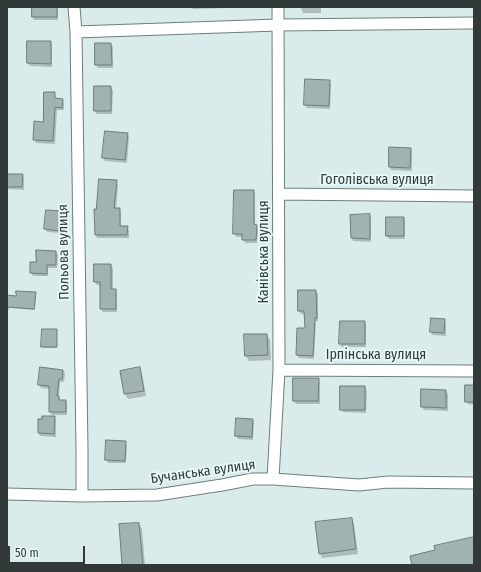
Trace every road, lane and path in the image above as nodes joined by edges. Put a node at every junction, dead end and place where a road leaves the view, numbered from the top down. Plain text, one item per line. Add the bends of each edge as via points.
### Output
1 (74, 7) edge
2 (278, 7) edge
3 (474, 23) edge
4 (278, 25) junction
5 (76, 32) junction
6 (279, 194) junction
7 (474, 196) edge
8 (279, 370) junction
9 (474, 371) edge
10 (273, 478) junction
11 (474, 483) edge
12 (7, 494) edge
13 (82, 496) junction

1 - 5 street, Польова вулиця
2 - 4 street, Канівська вулиця
3 - 4 street
4 - 5 street
4 - 6 street, Канівська вулиця
5 - 13 street, Польова вулиця
6 - 7 street, Гоголівська вулиця
6 - 8 street, Канівська вулиця
8 - 9 street, Ірпінська вулиця
8 - 10 street, Канівська вулиця
10 - 11 street, Бучанська вулиця via 359,486 388,482
10 - 13 street, Бучанська вулиця via 253,478 156,495
12 - 13 street, Бучанська вулиця

